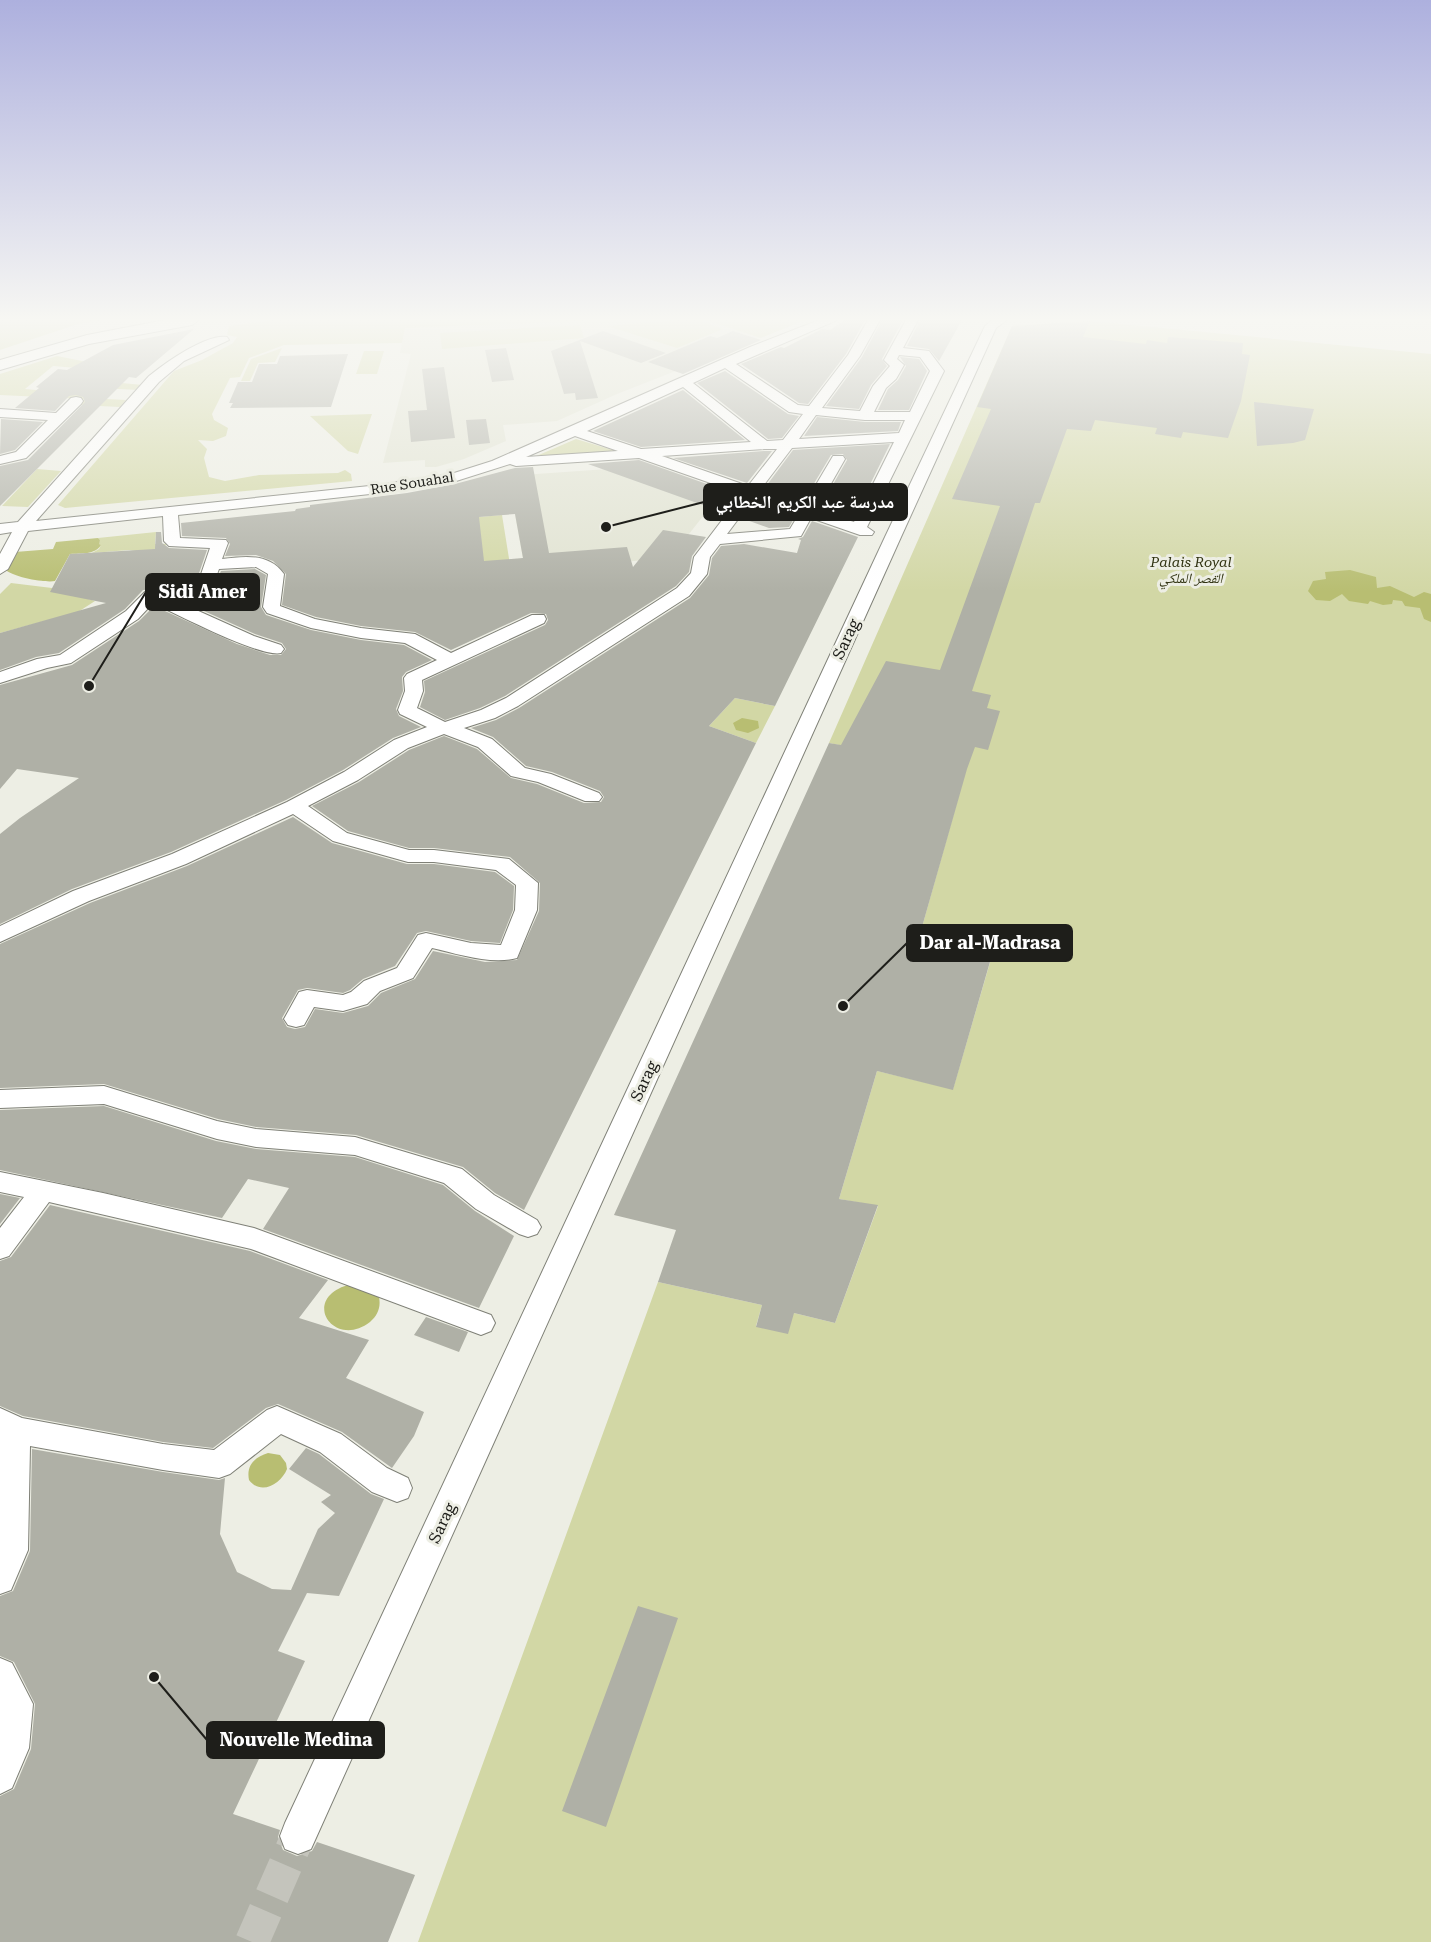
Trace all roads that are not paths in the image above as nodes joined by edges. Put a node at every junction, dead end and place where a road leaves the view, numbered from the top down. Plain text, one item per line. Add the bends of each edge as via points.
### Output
1 (66, 411) edge
2 (127, 411) edge
3 (620, 411) edge
4 (720, 411) edge
5 (801, 411) edge
6 (814, 411) edge
7 (868, 411) edge
8 (918, 411) edge
9 (956, 411) edge
10 (0, 413) edge
11 (811, 413) junction
12 (865, 416) junction
13 (915, 416) junction
14 (60, 417) junction
15 (575, 431) junction
16 (904, 437) junction
17 (788, 443) junction
18 (764, 445) junction
19 (640, 454) junction
20 (838, 459) dead end
21 (0, 460) edge
22 (497, 464) junction
23 (750, 492) junction
24 (170, 511) junction
25 (806, 512) junction
26 (23, 526) junction
27 (0, 529) edge
28 (715, 540) junction
29 (212, 565) junction
30 (0, 569) edge
31 (151, 596) junction
32 (538, 619) dead end
33 (275, 649) dead end
34 (448, 659) junction
35 (0, 678) edge
36 (443, 728) junction
37 (592, 797) dead end
38 (294, 806) junction
39 (0, 935) edge
40 (296, 1019) dead end
41 (0, 1100) edge
42 (0, 1182) edge
43 (44, 1191) junction
44 (528, 1227) dead end
45 (0, 1248) edge
46 (481, 1323) dead end
47 (9, 1425) edge
48 (397, 1488) dead end
49 (0, 1579) edge
50 (0, 1676) edge
51 (0, 1776) edge
52 (298, 1836) tunnel mouth

1 - 14 street
2 - 26 street
3 - 15 street, Rue Souahal
4 - 18 street
5 - 11 street
6 - 11 street
7 - 12 street
8 - 13 street
9 - 52 street, Sarag
10 - 14 street
11 - 12 street
11 - 17 street
12 - 13 street
13 - 16 street
14 - 21 street via 21,455
15 - 19 street
15 - 22 street, Rue Souahal
16 - 17 street
16 - 25 street via 862,531
17 - 18 street
17 - 23 street
18 - 19 street
19 - 22 street
19 - 23 street
20 - 25 street
22 - 24 street, Rue Souahal via 428,483
23 - 25 street
23 - 28 street
24 - 26 street, Rue Souahal
24 - 29 street via 175,543 220,543
25 - 28 street via 795,532
26 - 27 street, Rue Souahal
26 - 30 street
28 - 36 street via 702,557 699,574 683,592 512,702
29 - 31 street via 205,586 191,595
29 - 34 street via 267,564 276,574 273,609 311,623 409,638
31 - 33 street
31 - 35 street via 132,615 65,659
32 - 34 street
34 - 36 street via 413,678 414,691 407,710
36 - 37 street via 485,743 518,772
36 - 38 street via 401,744
38 - 39 street via 178,859 81,896
38 - 40 street via 340,837 408,856 502,864 527,883 526,910 509,953 426,940 405,972 343,1003 307,998
41 - 44 street via 104,1095 256,1138 355,1146 453,1176 485,1202
42 - 43 street
43 - 45 street
43 - 46 street via 254,1239
47 - 48 street via 163,1457 219,1464 277,1419 309,1431 383,1484
47 - 49 street via 15,1440 12,1550
50 - 51 street via 16,1704 12,1748

